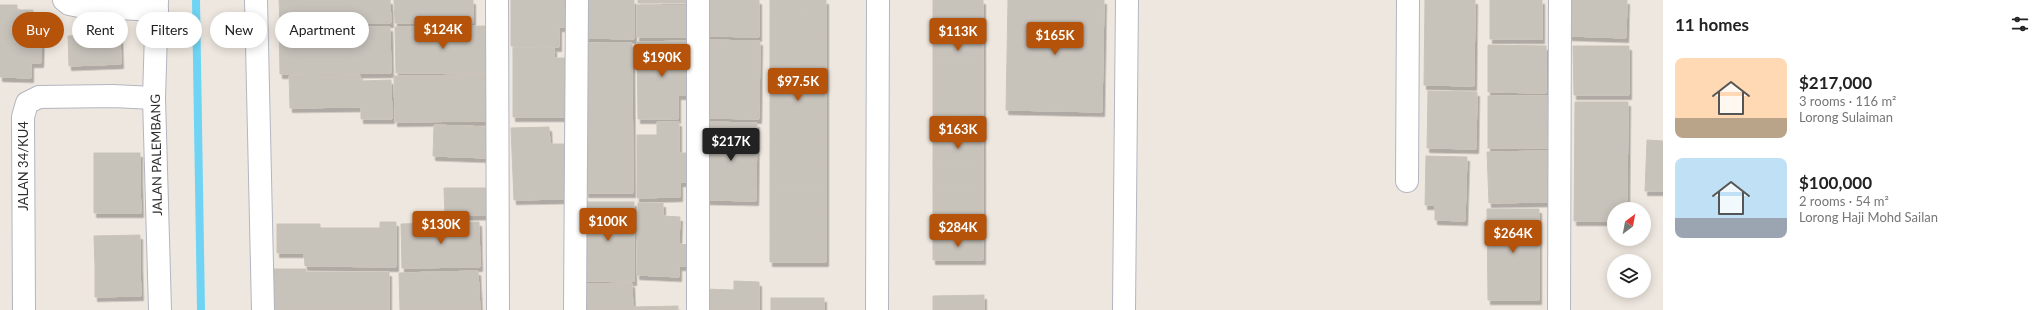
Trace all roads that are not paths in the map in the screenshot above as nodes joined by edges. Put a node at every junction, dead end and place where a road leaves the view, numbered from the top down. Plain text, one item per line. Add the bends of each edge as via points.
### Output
1 (64, 0) edge
2 (256, 0) edge
3 (497, 0) edge
4 (577, 0) edge
5 (698, 0) edge
6 (878, 0) edge
7 (1127, 0) edge
8 (1408, 0) edge
9 (1560, 0) edge
10 (157, 5) edge
11 (154, 98) junction
12 (1407, 181) dead end
13 (24, 310) edge
14 (160, 310) edge
15 (263, 310) edge
16 (498, 310) edge
17 (575, 310) edge
18 (698, 310) edge
19 (876, 310) edge
20 (1124, 310) edge
21 (1559, 310) edge

1 - 10 street via 79,6
2 - 15 street
3 - 16 street
4 - 17 street
5 - 18 street
6 - 19 street
7 - 20 street
8 - 12 street
9 - 21 street
10 - 11 street, JALAN PALEMBANG
11 - 13 street, JALAN 34/KU4 via 39,97 27,103 23,117
11 - 14 street, JALAN PALEMBANG

